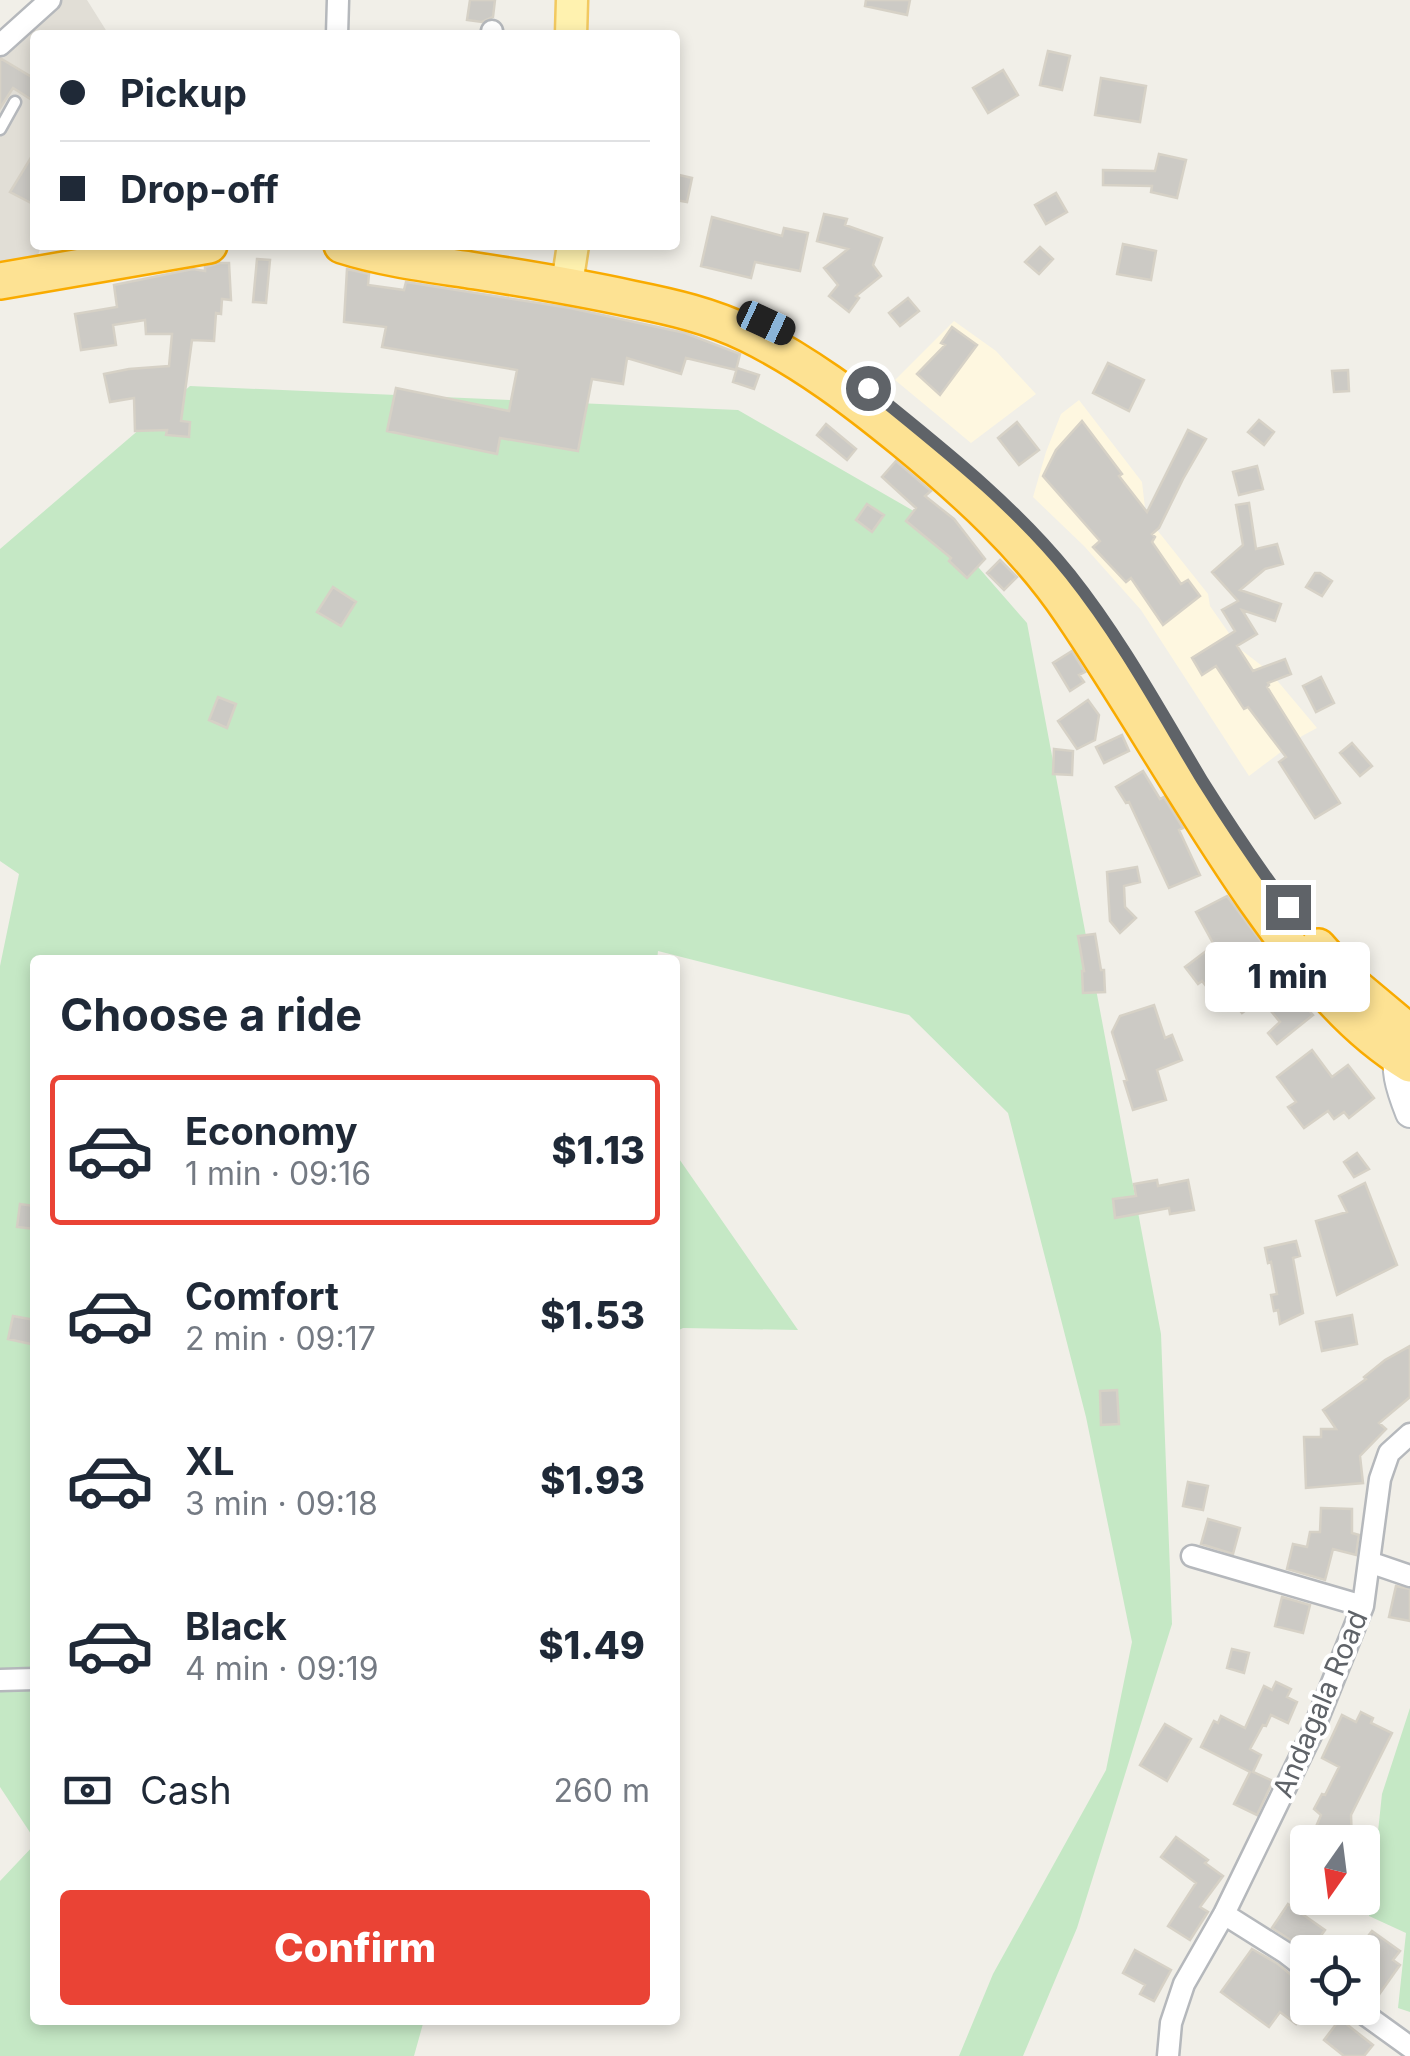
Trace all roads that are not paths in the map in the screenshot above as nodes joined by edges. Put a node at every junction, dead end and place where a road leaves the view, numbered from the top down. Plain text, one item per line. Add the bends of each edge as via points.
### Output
1 (50, 0) edge
2 (338, 0) edge
3 (572, 0) edge
4 (337, 30) edge
5 (571, 30) edge
6 (0, 45) edge
7 (15, 102) dead end
8 (0, 129) edge
9 (180, 250) edge
10 (359, 250) edge
11 (457, 250) edge
12 (569, 267) edge
13 (0, 281) edge
14 (1406, 1046) edge
15 (1410, 1113) edge
16 (1410, 1434) edge
17 (1192, 1556) dead end
18 (1369, 1562) junction
19 (1410, 1576) edge
20 (1363, 1606) junction
21 (30, 1679) edge
22 (0, 1680) edge
23 (1224, 1914) junction
24 (1290, 1956) edge
25 (1380, 2025) edge
26 (1410, 2047) edge
27 (1168, 2056) edge

1 - 6 street
2 - 4 street
3 - 5 main road
7 - 8 lane
9 - 13 highway
10 - 12 highway
11 - 12 highway
12 - 14 highway via 676,290 790,334 907,418 996,495 1098,612 1326,960
14 - 15 street via 1400,1085
16 - 18 street, Andagala Road via 1384,1466
17 - 20 street
18 - 19 street
18 - 20 street, Andagala Road
20 - 23 street, Andagala Road via 1312,1733
21 - 22 street
23 - 24 street
23 - 27 street, Andagala Road via 1184,1984
25 - 26 street

